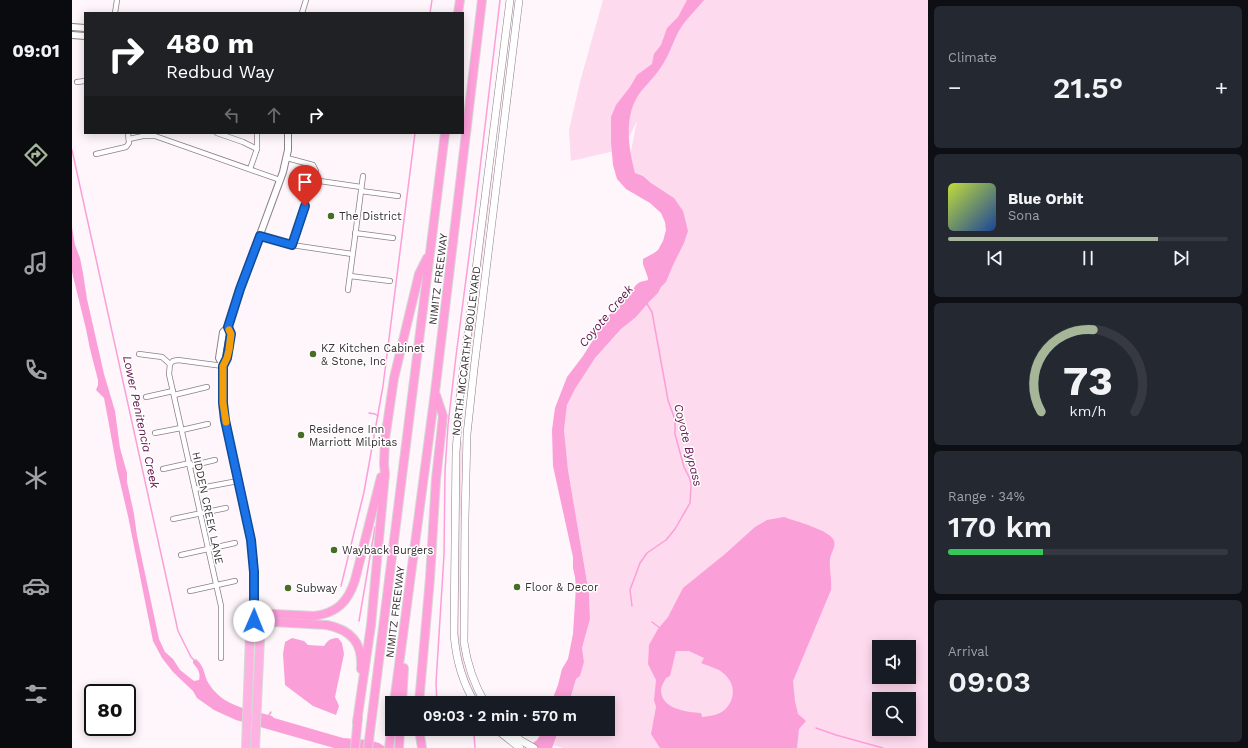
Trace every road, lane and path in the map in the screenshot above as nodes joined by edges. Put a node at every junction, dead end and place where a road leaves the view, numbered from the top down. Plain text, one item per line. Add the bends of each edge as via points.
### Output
1 (117, 0) edge
2 (306, 0) edge
3 (460, 0) edge
4 (482, 0) edge
5 (510, 0) edge
6 (520, 0) edge
7 (115, 12) edge
8 (302, 12) edge
9 (458, 12) edge
10 (72, 27) edge
11 (84, 28) edge
12 (72, 34) edge
13 (84, 36) edge
14 (84, 81) edge
15 (77, 82) dead end
16 (128, 134) edge
17 (220, 134) edge
18 (257, 134) edge
19 (288, 134) edge
20 (445, 134) edge
21 (129, 139) junction
22 (257, 149) junction
23 (96, 154) dead end
24 (287, 158) junction
25 (489, 164) junction
26 (499, 165) junction
27 (250, 169) junction
28 (364, 176) dead end
29 (280, 180) junction
30 (313, 180) junction
31 (361, 189) junction
32 (398, 196) dead end
33 (355, 233) junction
34 (260, 236) junction
35 (393, 238) dead end
36 (292, 245) junction
37 (430, 253) junction
38 (352, 254) junction
39 (350, 276) junction
40 (390, 281) dead end
41 (348, 290) dead end
42 (471, 309) junction
43 (481, 310) junction
44 (139, 354) dead end
45 (170, 364) junction
46 (223, 366) junction
47 (207, 387) dead end
48 (435, 392) junction
49 (173, 393) junction
50 (146, 397) dead end
51 (208, 424) dead end
52 (182, 429) junction
53 (155, 433) dead end
54 (215, 460) dead end
55 (190, 464) junction
56 (384, 464) junction
57 (163, 469) dead end
58 (238, 481) junction
59 (196, 489) junction
60 (226, 508) dead end
61 (200, 514) junction
62 (455, 518) junction
63 (465, 518) junction
64 (173, 520) dead end
65 (234, 543) dead end
66 (208, 549) junction
67 (181, 555) dead end
68 (235, 581) dead end
69 (216, 585) junction
70 (190, 591) dead end
71 (409, 591) junction
72 (254, 617) junction
73 (221, 658) dead end
74 (395, 696) edge
75 (402, 696) edge
76 (420, 696) edge
77 (471, 696) edge
78 (481, 696) edge
79 (357, 722) junction
80 (390, 736) edge
81 (400, 736) edge
82 (420, 736) edge
83 (506, 736) edge
84 (513, 736) edge
85 (520, 745) edge
86 (246, 748) edge
87 (255, 748) edge
88 (355, 748) edge
89 (368, 748) edge
90 (389, 748) edge
91 (399, 748) edge
92 (422, 748) edge
93 (534, 748) edge

1 - 7 street
2 - 8 street
3 - 9 highway
4 - 48 highway, NIMITZ FREEWAY
5 - 25 main road, NORTH MCCARTHY BOULEVARD
6 - 26 main road, NORTH MCCARTHY BOULEVARD
10 - 11 street
12 - 13 street
14 - 15 street
16 - 21 street
17 - 22 street
18 - 22 street
19 - 24 street
20 - 37 highway, NIMITZ FREEWAY
21 - 23 street via 126,147
21 - 27 street via 155,136
22 - 27 street
24 - 29 street
24 - 30 street via 313,165 316,171
25 - 26 main road
25 - 42 main road, NORTH MCCARTHY BOULEVARD
26 - 43 main road, NORTH MCCARTHY BOULEVARD
27 - 29 street
28 - 31 street
29 - 34 street
30 - 31 street
30 - 36 street
31 - 32 street
31 - 33 street
33 - 35 street
33 - 38 street
34 - 36 street
34 - 46 street via 228,327 231,334
36 - 38 street
37 - 56 highway via 419,274 394,378
37 - 89 highway, NIMITZ FREEWAY
38 - 39 street
39 - 40 street
39 - 41 street
42 - 43 main road
42 - 62 main road, NORTH MCCARTHY BOULEVARD via 456,441
43 - 63 main road, NORTH MCCARTHY BOULEVARD via 466,441
44 - 45 street via 162,358
45 - 46 street via 178,360
45 - 49 street, HIDDEN CREEK LANE via 169,374
46 - 58 street via 225,420
47 - 49 street
48 - 71 highway, NIMITZ FREEWAY
48 - 76 highway via 443,416
49 - 50 street
49 - 52 street, HIDDEN CREEK LANE
51 - 52 street
52 - 53 street
52 - 55 street, HIDDEN CREEK LANE
54 - 55 street
55 - 57 street
55 - 59 street, HIDDEN CREEK LANE
56 - 72 highway via 355,580 344,602 323,615
56 - 79 highway via 371,625
58 - 59 street
58 - 72 street via 254,565
59 - 61 street, HIDDEN CREEK LANE
60 - 61 street
61 - 64 street
61 - 66 street, HIDDEN CREEK LANE
62 - 63 main road
62 - 77 main road, NORTH MCCARTHY BOULEVARD via 455,644 460,671
63 - 78 main road, NORTH MCCARTHY BOULEVARD via 465,652 473,680
65 - 66 street
66 - 67 street
66 - 69 street, HIDDEN CREEK LANE
68 - 69 street
69 - 70 street
69 - 73 street, HIDDEN CREEK LANE via 221,606
71 - 74 highway, NIMITZ FREEWAY
71 - 75 highway
72 - 79 highway via 327,625 349,633 356,642 360,654
72 - 86 highway via 250,635
72 - 87 highway via 260,637
79 - 88 highway
80 - 90 highway
81 - 91 highway
82 - 92 highway
83 - 85 main road
84 - 85 main road
85 - 93 main road

